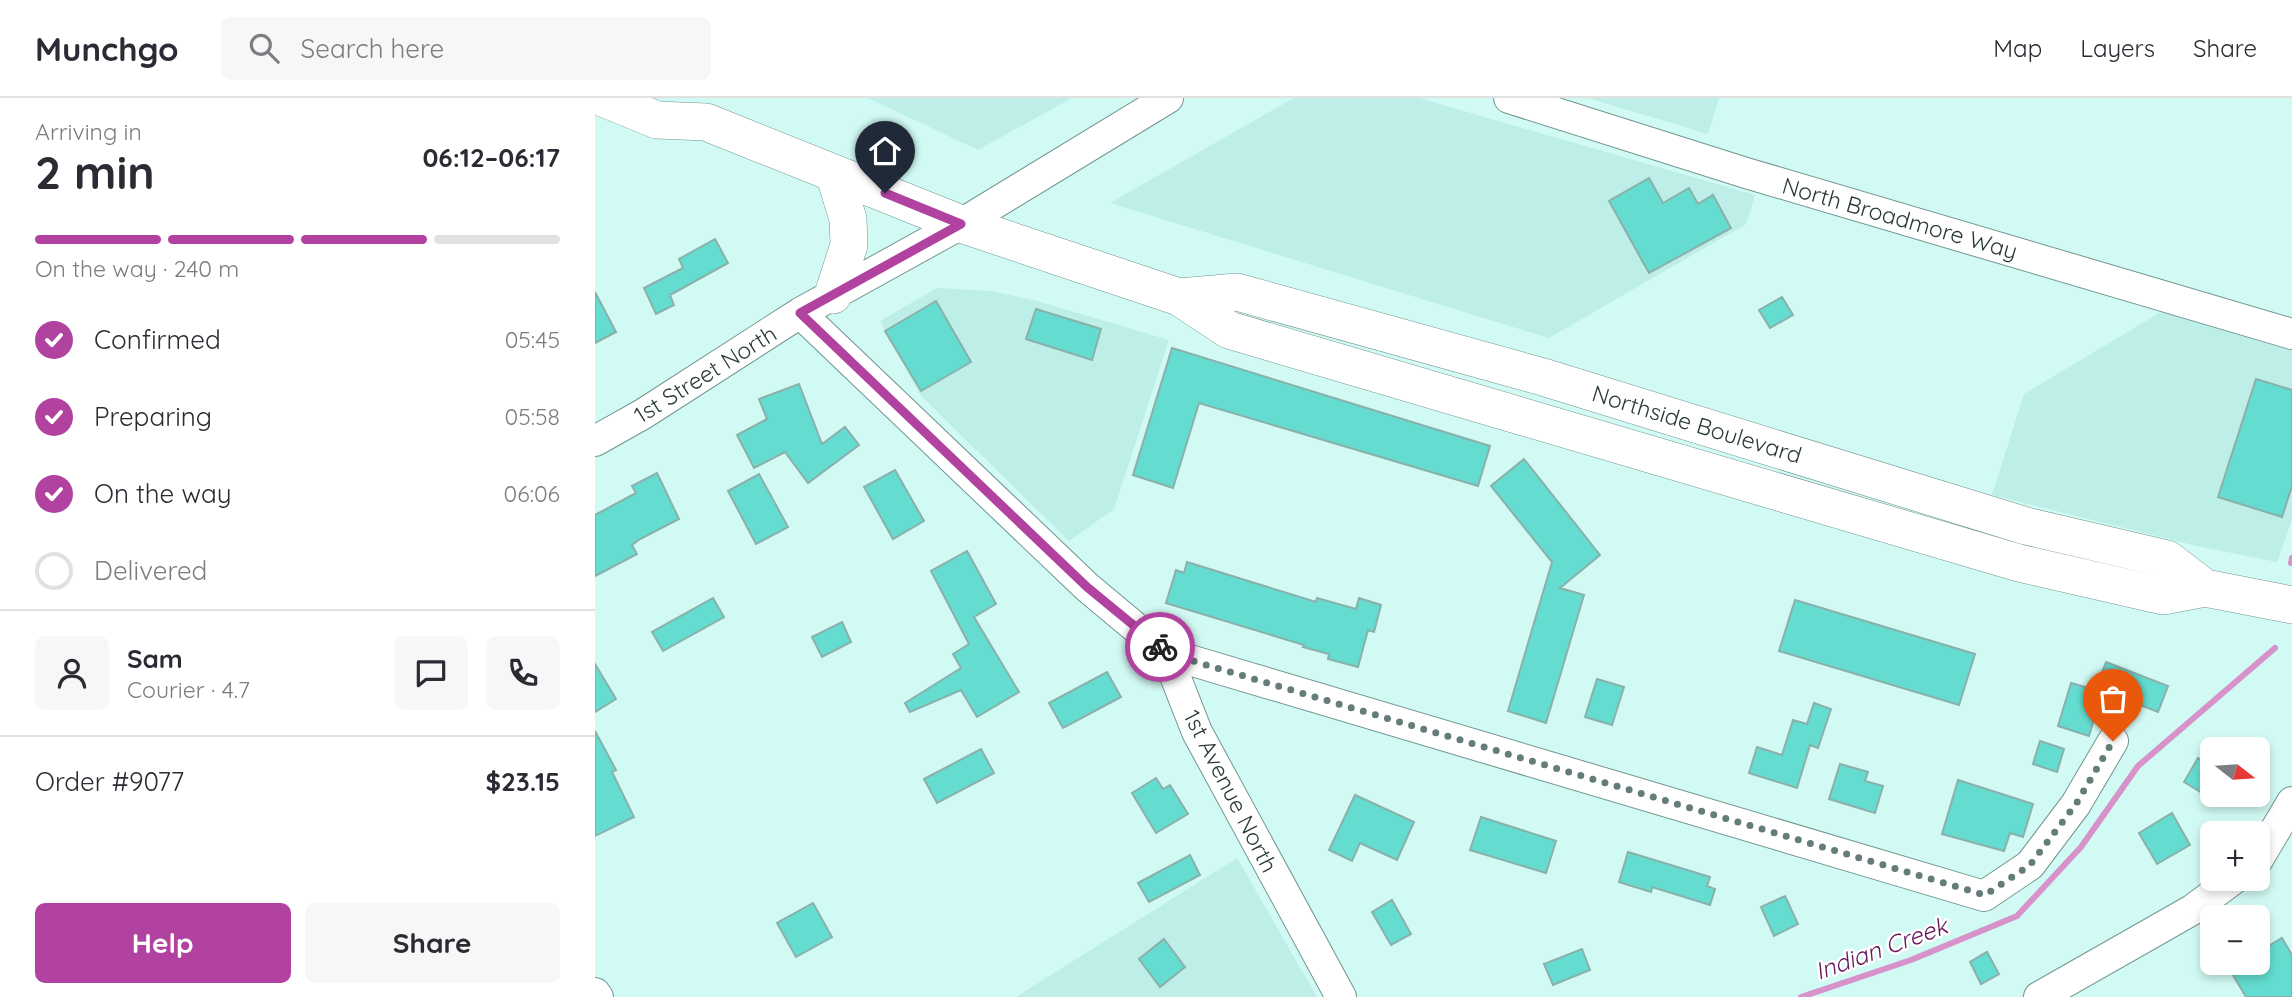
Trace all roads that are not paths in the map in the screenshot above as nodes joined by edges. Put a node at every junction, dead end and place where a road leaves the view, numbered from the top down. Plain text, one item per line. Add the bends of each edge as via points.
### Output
1 (603, 98) edge
2 (1168, 98) edge
3 (1509, 98) edge
4 (694, 110) edge
5 (834, 173) junction
6 (961, 224) junction
7 (833, 295) junction
8 (800, 313) junction
9 (2292, 334) edge
10 (595, 441) edge
11 (2292, 606) edge
12 (1166, 653) junction
13 (2113, 741) dead end
14 (2292, 802) edge
15 (2270, 839) edge
16 (2218, 891) edge
17 (1341, 997) edge
18 (2039, 997) edge

1 - 4 main road, Northside Boulevard via 657,120
2 - 6 street
3 - 9 street, North Broadmore Way
4 - 5 main road, Northside Boulevard
5 - 6 main road, Northside Boulevard
5 - 7 main road via 848,219 849,245
6 - 7 street, 1st Street North
6 - 11 main road, Northside Boulevard via 1179,297 1229,330 2019,563 2162,596 2204,588
7 - 8 street, 1st Street North
8 - 10 street, 1st Street North
8 - 12 street, 1st Avenue North via 1087,587
12 - 13 street via 1985,895 2030,865 2076,804
12 - 17 street, 1st Avenue North via 1196,732
14 - 15 street
16 - 18 street

